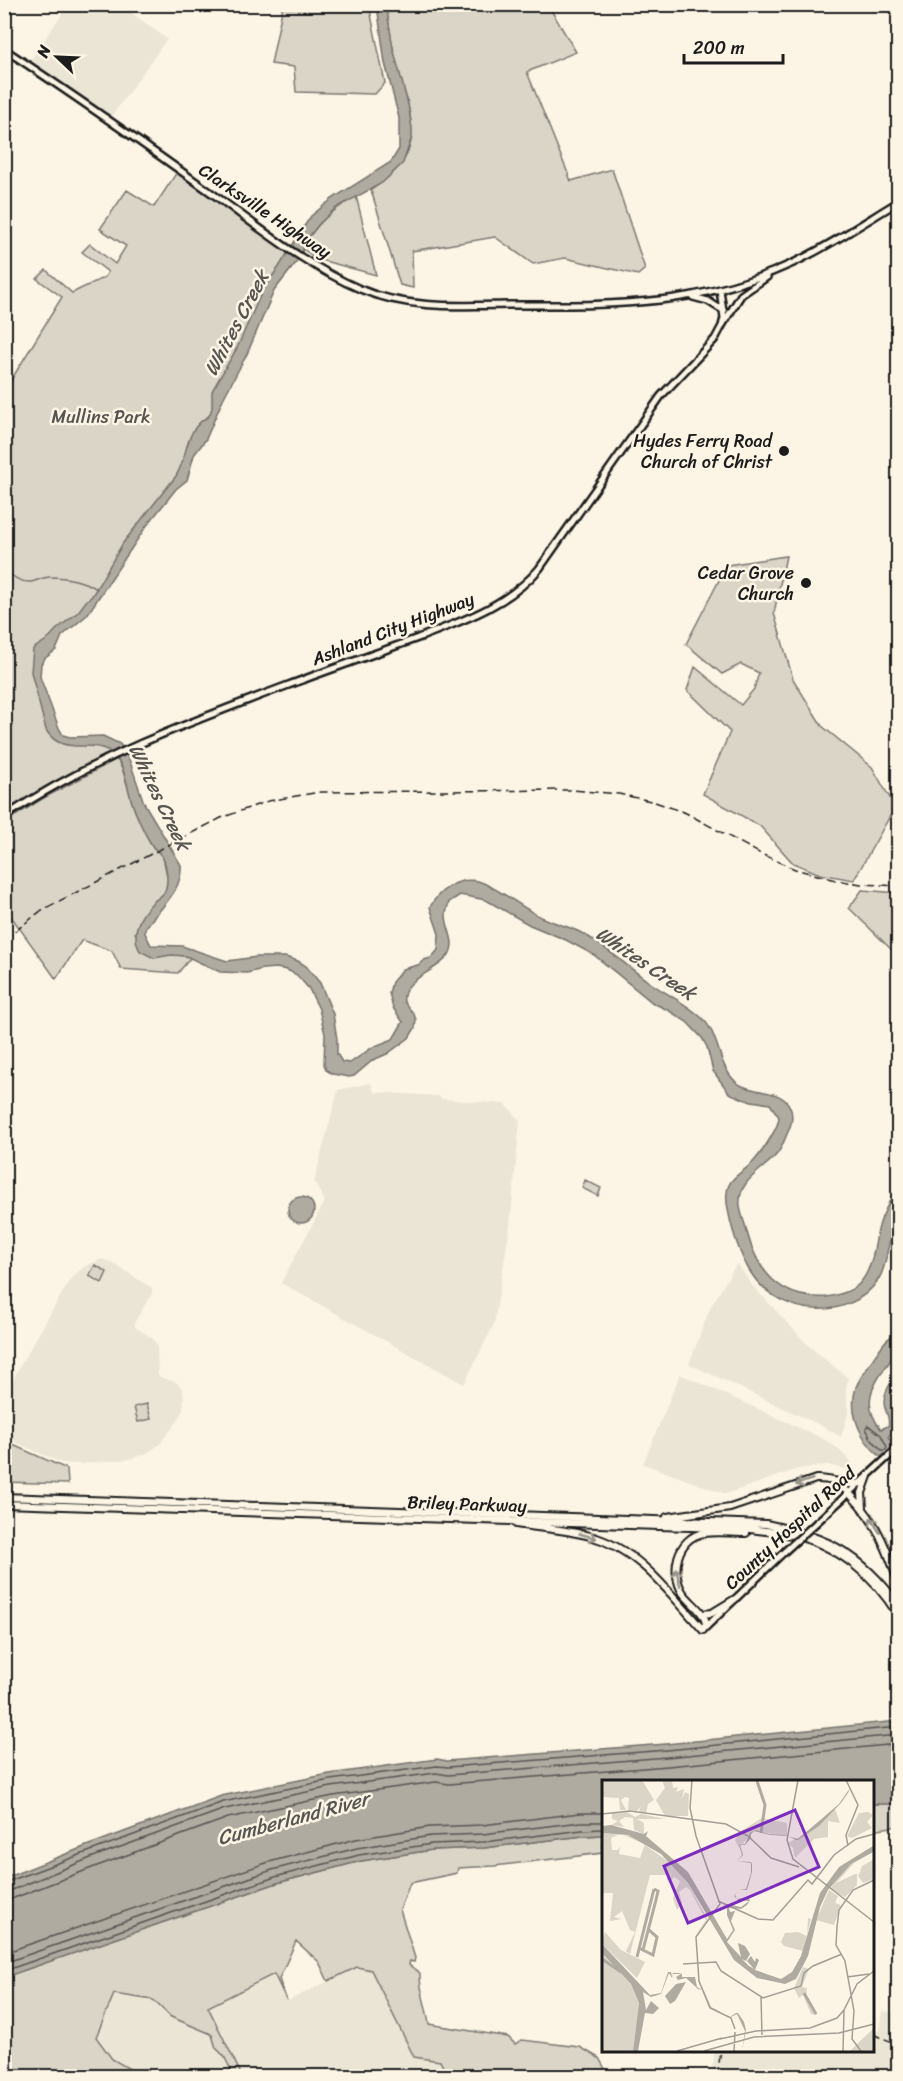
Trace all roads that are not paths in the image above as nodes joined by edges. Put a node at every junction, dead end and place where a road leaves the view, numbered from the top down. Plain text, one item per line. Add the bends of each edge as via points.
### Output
1 (4, 49) edge
2 (898, 202) edge
3 (778, 270) junction
4 (720, 290) junction
5 (691, 297) junction
6 (724, 311) junction
7 (722, 326) junction
8 (4, 817) edge
9 (898, 1448) edge
10 (868, 1476) junction
11 (837, 1482) junction
12 (861, 1482) junction
13 (849, 1493) junction
14 (4, 1497) edge
15 (4, 1504) edge
16 (864, 1509) junction
17 (636, 1519) junction
18 (489, 1520) junction
19 (780, 1533) junction
20 (898, 1581) edge
21 (735, 1599) junction
22 (898, 1604) edge
23 (702, 1614) junction
24 (898, 1615) edge
25 (704, 1628) junction

1 - 5 main road, Clarksville Highway via 276,241 363,290 395,301 421,304 625,305
2 - 3 main road
3 - 4 main road, Clarksville Highway
3 - 7 main road via 741,295
4 - 5 main road, Clarksville Highway
4 - 6 main road, Ashland City Highway
5 - 6 main road
6 - 7 main road, Ashland City Highway
7 - 8 main road, Ashland City Highway via 715,339 662,396 539,569 509,596 468,619 128,749
9 - 10 main road, County Hospital Road
10 - 12 main road, County Hospital Road
10 - 16 highway via 862,1493
11 - 12 highway
11 - 13 highway
11 -> 17 highway via 816,1479 730,1508
12 - 13 main road, County Hospital Road
13 - 16 highway
13 - 21 main road, County Hospital Road, bridge
14 - 17 highway, Briley Parkway
15 - 18 highway, Briley Parkway
20 -> 16 highway via 885,1544
17 - 22 highway, Briley Parkway via 766,1524 824,1539 866,1566
18 - 19 highway, Briley Parkway
18 -> 25 highway via 580,1533 614,1545 648,1570
23 -> 19 highway via 684,1593 677,1577 677,1560 688,1541 704,1533
19 - 24 highway, Briley Parkway via 810,1540 851,1563 871,1579
21 - 23 highway via 712,1613
21 - 25 main road, County Hospital Road
23 - 25 highway

